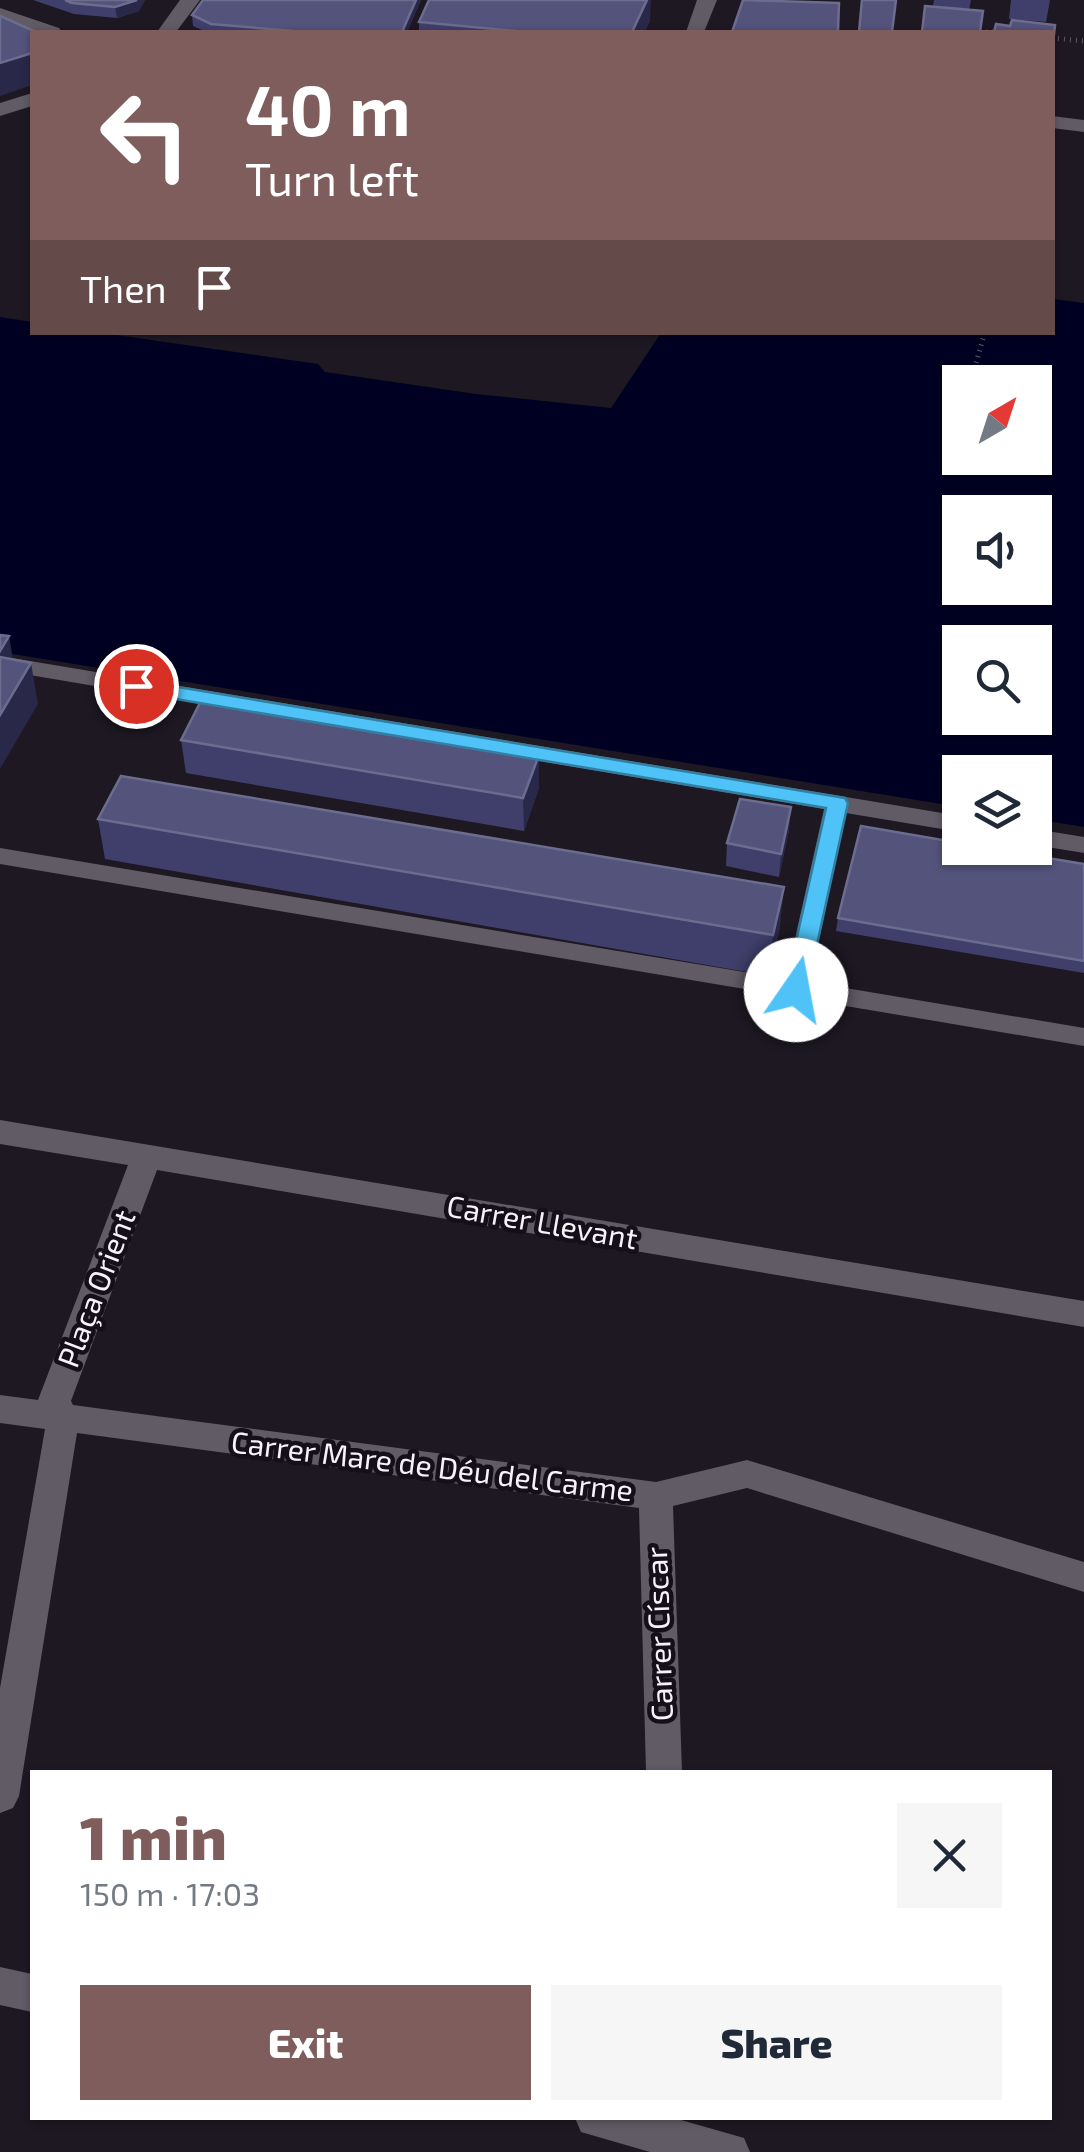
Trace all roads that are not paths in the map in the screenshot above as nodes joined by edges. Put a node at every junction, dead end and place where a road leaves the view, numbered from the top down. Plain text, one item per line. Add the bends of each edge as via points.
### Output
1 (190, 0) edge
2 (707, 0) edge
3 (0, 14) edge
4 (46, 30) edge
5 (168, 30) edge
6 (696, 30) edge
7 (30, 100) edge
8 (0, 110) edge
9 (1055, 122) edge
10 (1084, 126) edge
11 (0, 663) edge
12 (838, 803) junction
13 (942, 821) edge
14 (1052, 839) edge
15 (1084, 845) edge
16 (0, 856) edge
17 (796, 990) junction
18 (1084, 1037) edge
19 (0, 1132) edge
20 (147, 1157) junction
21 (1084, 1314) edge
22 (0, 1409) edge
23 (63, 1420) junction
24 (656, 1496) junction
25 (1084, 1578) edge
26 (664, 1770) edge
27 (0, 1796) edge
28 (0, 1986) edge
29 (30, 1993) edge
30 (604, 2120) edge
31 (675, 2135) edge
32 (730, 2152) edge

1 - 5 street
2 - 6 street
3 - 4 street
7 - 8 street
9 - 10 street
11 - 12 lane
12 - 13 lane
12 - 17 lane
14 - 15 lane
16 - 17 lane
17 - 18 lane
19 - 20 street, Carrer Llevant
20 - 21 street, Carrer Llevant
20 - 23 street, Plaça Orient via 54,1401
22 - 23 street, Carrer Mare de Déu del Carme
23 - 24 street, Carrer Mare de Déu del Carme
23 - 27 street, Plaça Orient
24 - 25 street, Carrer Mare de Déu del Carme via 747,1474
24 - 26 street, Carrer Císcar
28 - 29 street
30 - 31 street
31 - 32 street

